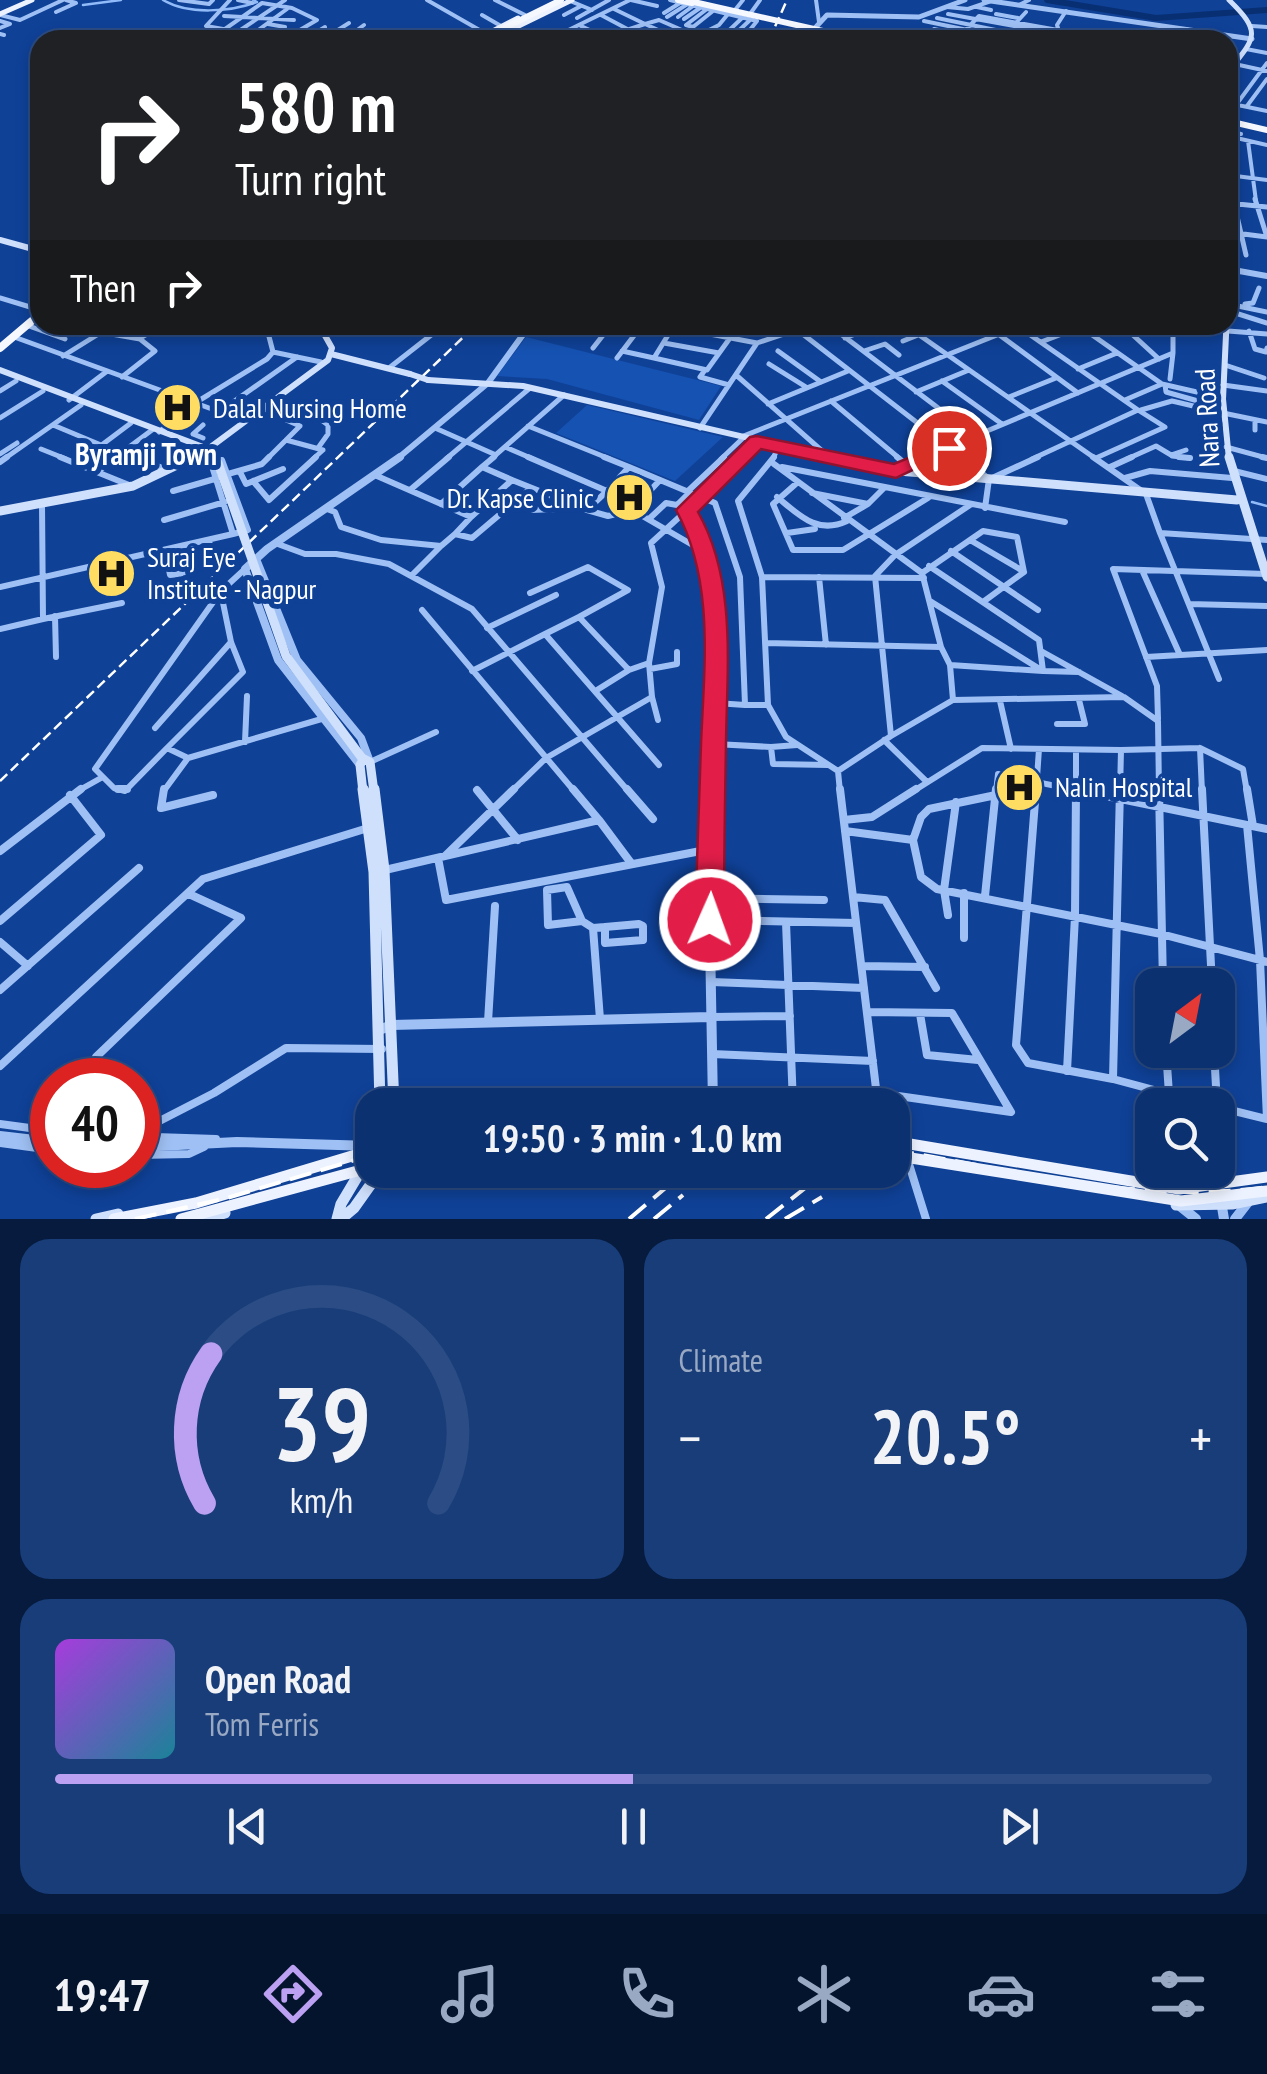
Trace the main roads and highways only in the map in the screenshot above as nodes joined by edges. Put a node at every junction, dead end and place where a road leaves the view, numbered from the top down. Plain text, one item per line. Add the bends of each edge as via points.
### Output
1 (29, 0) edge
2 (564, 0) edge
3 (1228, 0) edge
4 (688, 2) edge
5 (2, 18) edge
6 (497, 30) edge
7 (505, 30) edge
8 (809, 30) edge
9 (817, 30) edge
10 (1251, 38) junction
11 (1238, 55) edge
12 (1238, 57) edge
13 (1238, 122) edge
14 (1267, 129) edge
15 (0, 238) edge
16 (30, 246) edge
17 (30, 322) edge
18 (30, 326) edge
19 (320, 335) edge
20 (1227, 335) edge
21 (0, 347) edge
22 (327, 356) junction
23 (0, 372) edge
24 (71, 399) junction
25 (157, 431) junction
26 (205, 449) junction
27 (218, 462) joint
28 (1237, 500) junction
29 (0, 512) edge
30 (1266, 575) edge
31 (364, 761) junction
32 (379, 871) junction
33 (386, 1049) junction
34 (382, 1088) edge
35 (392, 1088) edge
36 (910, 1143) edge
37 (910, 1143) edge
38 (355, 1154) edge
39 (355, 1154) edge
40 (910, 1159) edge
41 (910, 1161) edge
42 (355, 1175) edge
43 (355, 1175) edge
44 (1267, 1176) edge
45 (1135, 1177) edge
46 (1235, 1178) edge
47 (364, 1188) edge
48 (1267, 1194) edge
49 (1217, 1212) edge
50 (96, 1219) edge
51 (114, 1219) edge
52 (181, 1219) edge
53 (203, 1219) edge
54 (339, 1219) edge

1 - 5 main road
2 - 6 main road
2 - 7 highway, bridge
3 - 10 main road via 1252,26
4 - 8 highway, bridge
4 - 9 highway, bridge
10 - 11 main road
10 - 12 main road
13 - 14 highway
15 - 16 main road
17 - 21 highway
18 - 21 main road
19 - 22 main road
20 - 28 main road, Nara Road via 1222,398
22 - 26 main road
22 - 26 main road
22 - 28 main road, bridge via 428,380 530,388 896,471
23 - 24 main road
23 - 24 main road
24 - 25 main road
24 - 25 main road
25 - 26 main road
26 - 27 main road
26 - 29 main road via 133,486
27 - 31 main road, bridge via 280,644
28 - 30 main road, Nara Road
31 - 32 main road
31 - 32 main road
32 - 33 main road
33 - 34 main road
33 - 35 main road
36 - 44 main road, bridge via 1179,1189
37 - 45 main road
38 - 50 main road
39 - 51 main road via 196,1203
40 - 48 main road, bridge via 1181,1201
41 - 49 main road
42 - 52 main road, bridge
43 - 53 main road
44 - 46 main road
47 - 54 main road
48 - 49 main road

